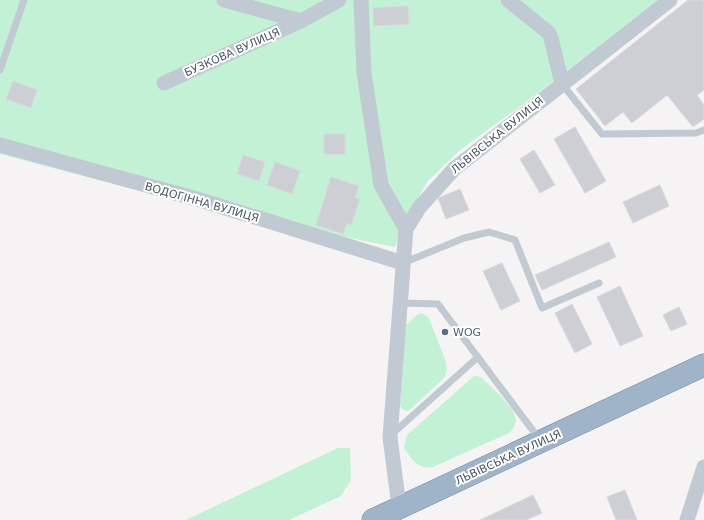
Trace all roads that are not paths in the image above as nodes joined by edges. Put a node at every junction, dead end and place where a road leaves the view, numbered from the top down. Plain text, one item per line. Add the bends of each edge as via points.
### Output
1 (24, 0) edge
2 (224, 0) edge
3 (339, 0) edge
4 (361, 0) edge
5 (508, 0) edge
6 (670, 0) edge
7 (301, 21) junction
8 (0, 70) edge
9 (164, 83) dead end
10 (562, 84) junction
11 (704, 130) edge
12 (0, 145) edge
13 (406, 229) junction
14 (403, 263) junction
15 (599, 283) dead end
16 (400, 303) junction
17 (478, 357) junction
18 (704, 366) edge
19 (390, 437) junction
20 (542, 441) junction
21 (704, 467) edge
22 (400, 507) junction
23 (373, 520) edge
24 (687, 520) edge

1 - 8 lane
2 - 7 street
3 - 7 street, БУЗКОВА ВУЛИЦЯ
4 - 13 street via 364,73 381,185
5 - 10 street via 548,33
6 - 10 street, ЛЬВІВСЬКА ВУЛИЦЯ
7 - 9 street, БУЗКОВА ВУЛИЦЯ
10 - 11 lane via 602,134 696,133
10 - 13 street, ЛЬВІВСЬКА ВУЛИЦЯ via 454,169 419,208
12 - 14 street, ВОДОГІННА ВУЛИЦЯ via 197,200
13 - 14 street, ЛЬВІВСЬКА ВУЛИЦЯ
14 - 15 lane via 464,238 489,232 514,240 542,308
14 - 16 street, ЛЬВІВСЬКА ВУЛИЦЯ
16 - 17 lane via 438,304
16 - 19 street, ЛЬВІВСЬКА ВУЛИЦЯ
17 - 19 lane
17 - 20 lane
18 - 20 highway, ЛЬВІВСЬКА ВУЛИЦЯ
19 - 22 street, ЛЬВІВСЬКА ВУЛИЦЯ
20 - 22 highway, ЛЬВІВСЬКА ВУЛИЦЯ
21 - 24 street
22 - 23 highway, ЛЬВІВСЬКА ВУЛИЦЯ

